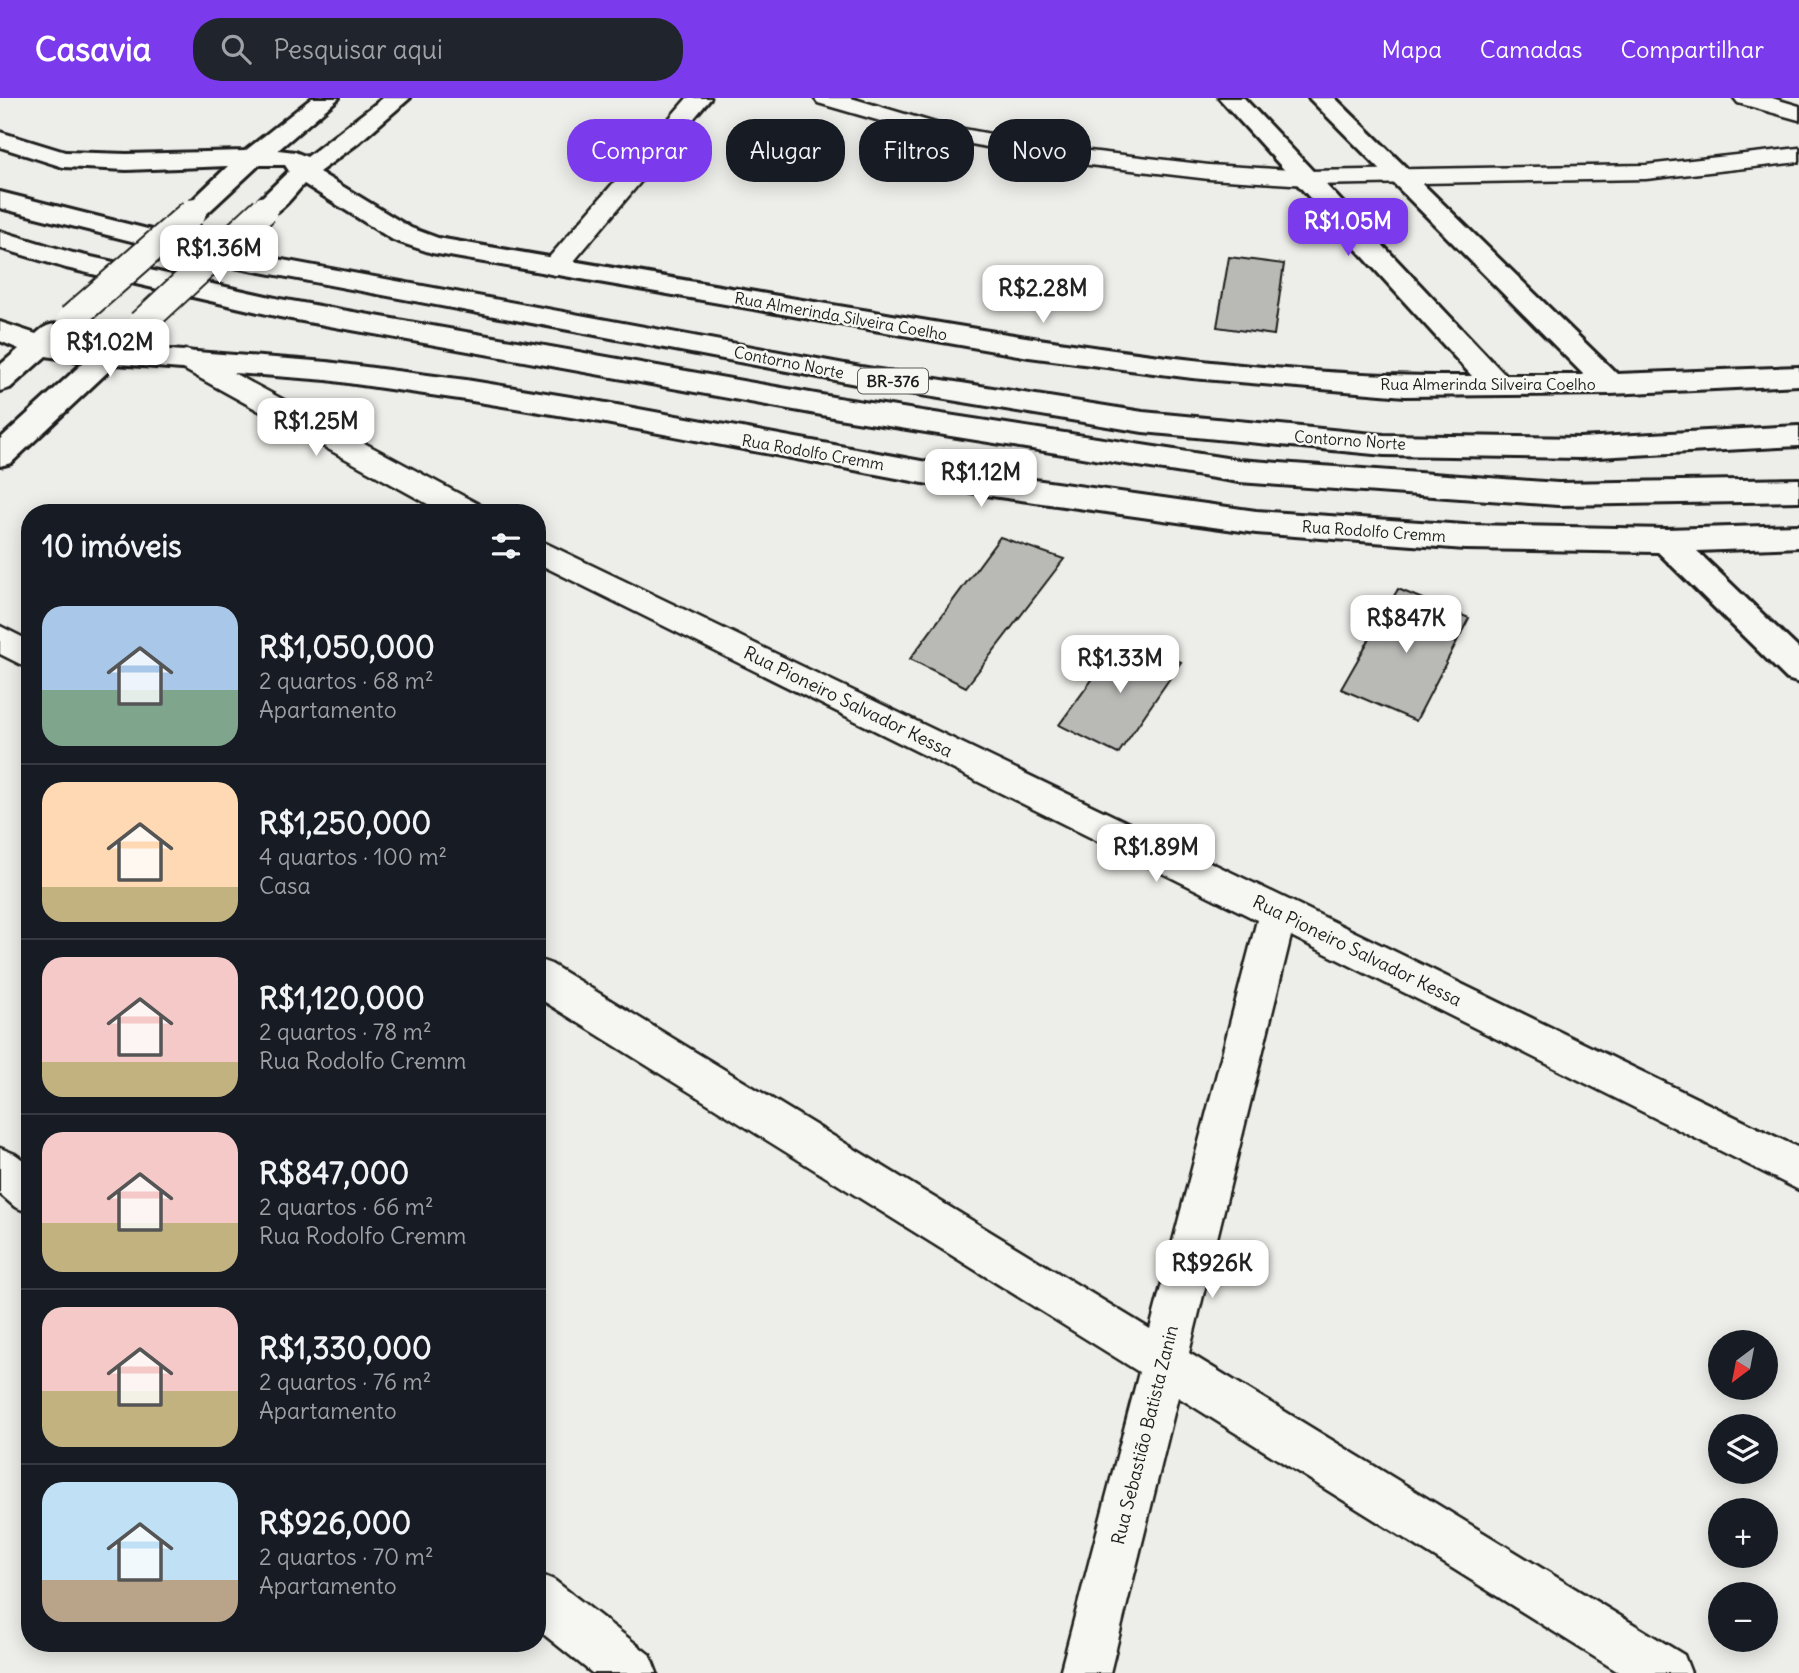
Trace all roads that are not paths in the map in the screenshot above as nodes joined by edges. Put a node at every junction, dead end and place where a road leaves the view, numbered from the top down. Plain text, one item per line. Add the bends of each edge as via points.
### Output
1 (327, 98) edge
2 (398, 98) edge
3 (699, 98) edge
4 (826, 98) edge
5 (1231, 98) edge
6 (1321, 98) edge
7 (1746, 98) edge
8 (1799, 113) edge
9 (0, 139) edge
10 (1799, 155) edge
11 (253, 157) junction
12 (302, 172) junction
13 (1402, 176) junction
14 (1308, 178) junction
15 (0, 200) edge
16 (0, 239) edge
17 (555, 267) junction
18 (0, 331) edge
19 (39, 346) junction
20 (109, 354) junction
21 (186, 359) junction
22 (1799, 376) edge
23 (0, 381) edge
24 (1610, 384) junction
25 (1498, 386) junction
26 (1799, 436) edge
27 (0, 456) edge
28 (1799, 490) edge
29 (452, 504) edge
30 (1666, 541) junction
31 (1794, 542) edge
32 (546, 566) edge
33 (0, 638) edge
34 (21, 651) edge
35 (1799, 670) edge
36 (1278, 912) junction
37 (546, 982) edge
38 (0, 1168) edge
39 (1799, 1170) edge
40 (21, 1185) edge
41 (1163, 1362) junction
42 (546, 1604) edge
43 (632, 1673) edge
44 (1085, 1673) edge
45 (1666, 1673) edge

1 - 11 main road
2 - 12 main road
3 - 17 street
4 - 14 street via 939,131 1072,156
5 - 14 main road
6 - 13 main road
7 - 8 street
9 - 11 main road, Rua Almerinda Silveira Coelho via 63,159 127,162
10 - 13 street via 1646,172
11 - 12 main road, Rua Almerinda Silveira Coelho via 296,160
11 - 19 main road, bridge
12 - 17 main road, Rua Almerinda Silveira Coelho via 402,234 432,245
12 - 20 main road, bridge
13 - 14 street
13 - 24 main road
14 - 25 main road
15 - 26 main road, Contorno Norte / BR-376 via 252,262 861,376 1143,422 1398,445 1580,449
16 - 28 main road, Contorno Norte / BR-376 via 66,260 280,308 844,409 1239,471 1558,494
17 - 25 main road, Rua Almerinda Silveira Coelho via 1029,348 1192,369 1405,386
18 - 19 main road, Rua Rodolfo Cremm
19 - 20 main road, Rua Rodolfo Cremm
19 - 23 main road
20 - 21 main road, Rua Rodolfo Cremm
20 - 27 main road
21 - 29 street
21 - 30 main road, Rua Rodolfo Cremm via 327,371 466,390 992,485 1256,522 1465,537
22 - 24 main road, Rua Almerinda Silveira Coelho
24 - 25 main road, Rua Almerinda Silveira Coelho
30 - 31 main road, Rua Rodolfo Cremm
30 - 35 main road
32 - 36 street, Rua Pioneiro Salvador Kessa
33 - 34 street
36 - 39 street, Rua Pioneiro Salvador Kessa
36 - 41 street, Rua Sebastião Batista Zanin
37 - 41 street
38 - 40 street
41 - 44 street, Rua Sebastião Batista Zanin
41 - 45 street
42 - 43 street

